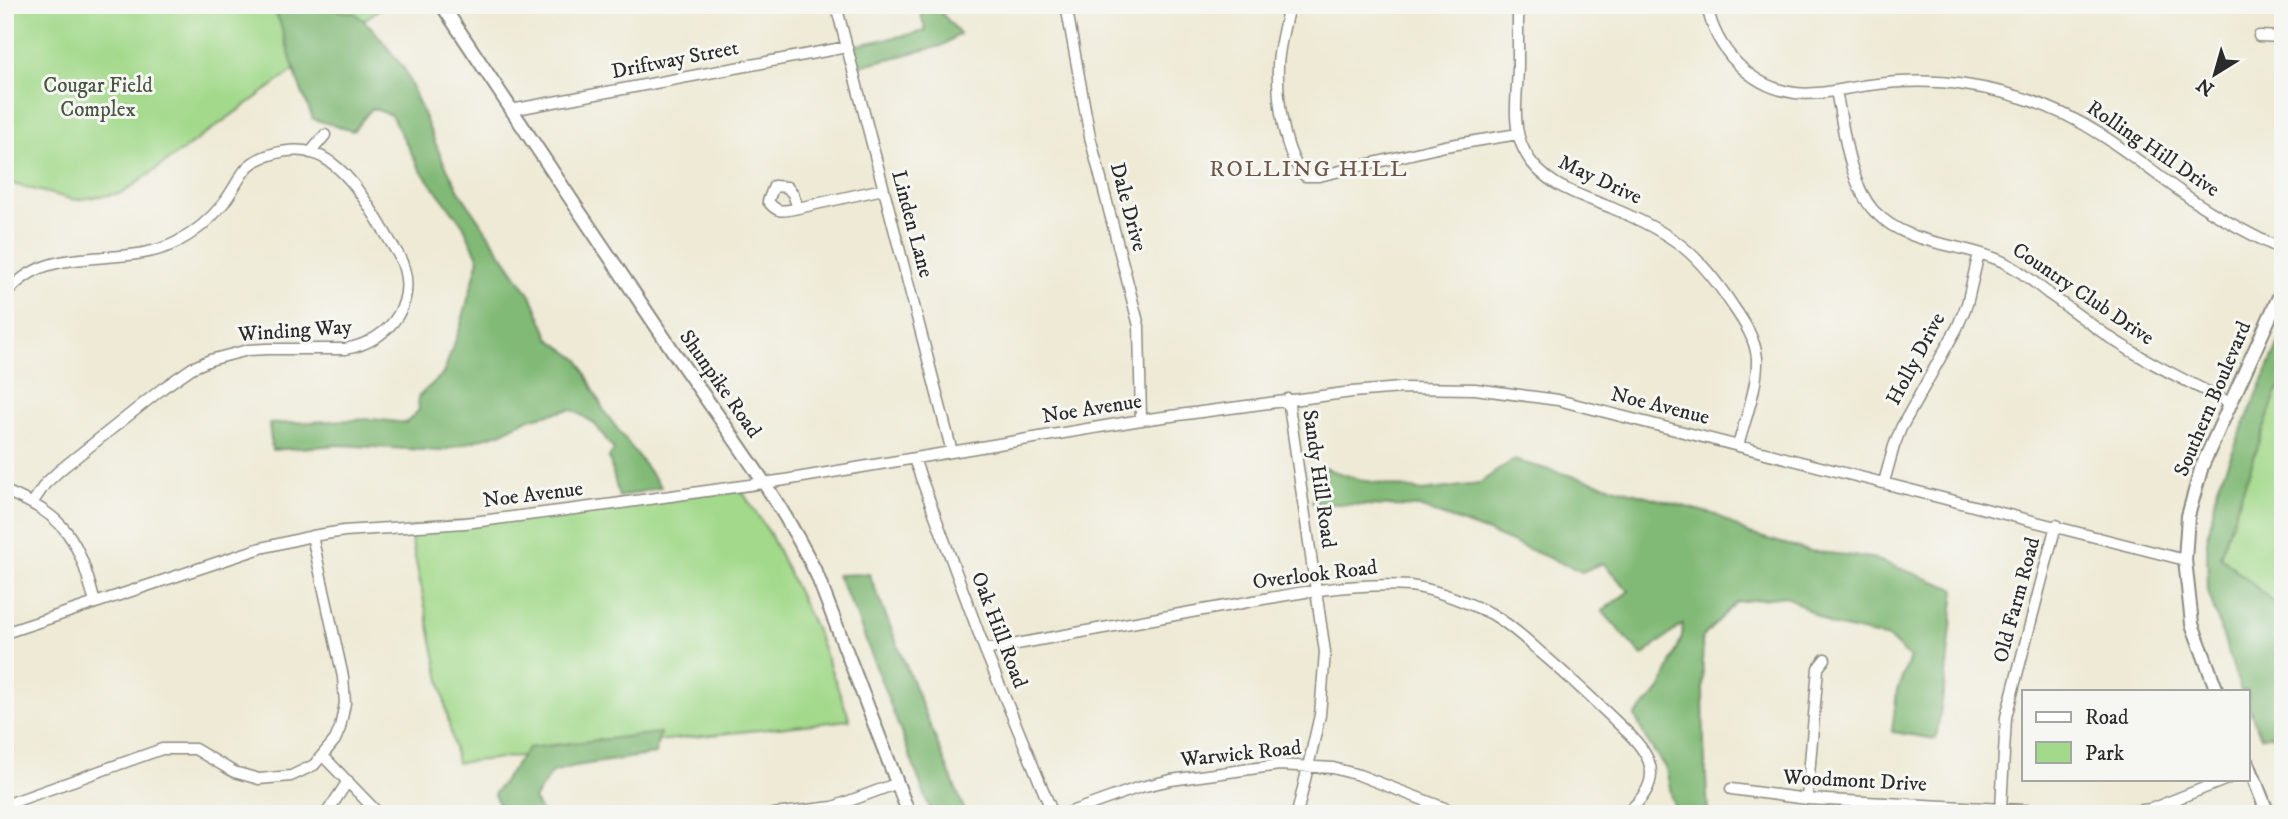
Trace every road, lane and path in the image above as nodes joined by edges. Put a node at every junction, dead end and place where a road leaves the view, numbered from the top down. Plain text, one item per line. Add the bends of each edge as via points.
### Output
1 (442, 5) edge
2 (836, 5) edge
3 (1066, 5) edge
4 (1289, 5) edge
5 (1518, 5) edge
6 (1707, 5) edge
7 (2259, 36) dead end
8 (2283, 37) edge
9 (847, 47) junction
10 (1836, 91) junction
11 (511, 110) junction
12 (1518, 134) junction
13 (325, 135) dead end
14 (310, 153) junction
15 (883, 189) junction
16 (798, 208) dead end
17 (2283, 250) edge
18 (1979, 253) junction
19 (2283, 288) edge
20 (5, 296) edge
21 (1289, 399) junction
22 (2230, 403) junction
23 (1141, 420) junction
24 (1738, 446) junction
25 (952, 452) junction
26 (914, 458) junction
27 (1884, 482) junction
28 (765, 483) junction
29 (5, 491) edge
30 (33, 502) junction
31 (2056, 526) junction
32 (312, 536) junction
33 (2185, 560) junction
34 (1316, 590) junction
35 (95, 603) junction
36 (5, 633) edge
37 (985, 650) junction
38 (1825, 659) dead end
39 (2217, 690) edge
40 (323, 756) junction
41 (1308, 766) junction
42 (2250, 770) edge
43 (2224, 780) edge
44 (348, 781) junction
45 (898, 783) junction
46 (1731, 789) dead end
47 (1807, 799) junction
48 (5, 805) edge
49 (2000, 808) junction
50 (326, 814) edge
51 (379, 814) edge
52 (774, 814) edge
53 (909, 814) edge
54 (1053, 814) edge
55 (1065, 814) edge
56 (1297, 814) edge
57 (1460, 814) edge
58 (1625, 814) edge
59 (2102, 814) edge
60 (2113, 814) edge
61 (2268, 814) edge

1 - 11 main road, Shunpike Road
2 - 9 street, Linden Lane
3 - 23 street, Dale Drive via 1090,137 1139,326
4 - 12 street via 1278,84 1289,150 1305,176
5 - 12 street
6 - 10 street, Rolling Hill Drive via 1720,43 1758,80 1797,93
7 - 8 street
9 - 11 street, Driftway Street
9 - 15 street, Linden Lane
10 - 17 street, Rolling Hill Drive via 1897,82 1947,82 2045,106 2095,131 2236,227
10 - 18 street, Country Club Drive via 1854,176 1876,213 1910,236
11 - 28 main road, Shunpike Road
12 - 24 street, May Drive via 1532,164 1547,179 1669,234 1705,266 1723,290 1749,330 1757,356
13 - 14 street
14 - 20 street via 285,152 255,162 215,213 173,244 152,252 57,262 22,279
14 - 30 street, Winding Way via 329,160 348,178 404,265 405,298 391,327 358,347 248,350 192,368 60,470
15 - 16 street
15 - 25 street, Linden Lane
18 - 22 street, Country Club Drive via 2018,270 2148,362
18 - 27 street, Holly Drive via 1967,304 1901,428
19 - 22 main road, Southern Boulevard
21 - 23 street, Noe Avenue
21 - 24 street, Noe Avenue via 1401,388 1496,390 1558,400
21 - 34 street, Sandy Hill Road
22 - 33 main road, Southern Boulevard via 2202,466 2188,516
23 - 25 street, Noe Avenue
24 - 27 street, Noe Avenue
25 - 26 street, Noe Avenue
26 - 28 street, Noe Avenue
26 - 37 street, Oak Hill Road
27 - 31 street, Noe Avenue
28 - 32 street, Noe Avenue via 465,523
28 - 45 main road, Shunpike Road via 817,575
29 - 30 street
30 - 35 street via 55,518 71,539
31 - 33 street, Noe Avenue
31 - 49 street, Old Farm Road via 2006,717
32 - 35 street, Noe Avenue via 261,548
32 - 40 street via 345,690 340,728
33 - 39 main road, Southern Boulevard via 2192,624
34 - 37 street, Overlook Road
34 - 41 street, Sandy Hill Road via 1325,652 1320,715
34 - 58 street, Overlook Road via 1412,586 1492,614 1642,746 1650,766 1649,784 1640,801
35 - 36 street, Noe Avenue
37 - 54 street, Oak Hill Road
38 - 47 street via 1818,668
40 - 44 street
40 - 48 street via 303,772 259,779 234,772 194,749 162,749
41 - 55 street, Warwick Road via 1279,765 1171,780
41 - 56 street, Sandy Hill Road
41 - 57 street, Warwick Road via 1359,775
42 - 61 main road
43 - 60 street via 2151,809
44 - 50 street
44 - 51 street
45 - 52 street via 833,807
45 - 53 main road, Shunpike Road
46 - 47 street, Woodmont Drive
47 - 49 street, Woodmont Drive
49 - 59 street, Woodmont Drive

